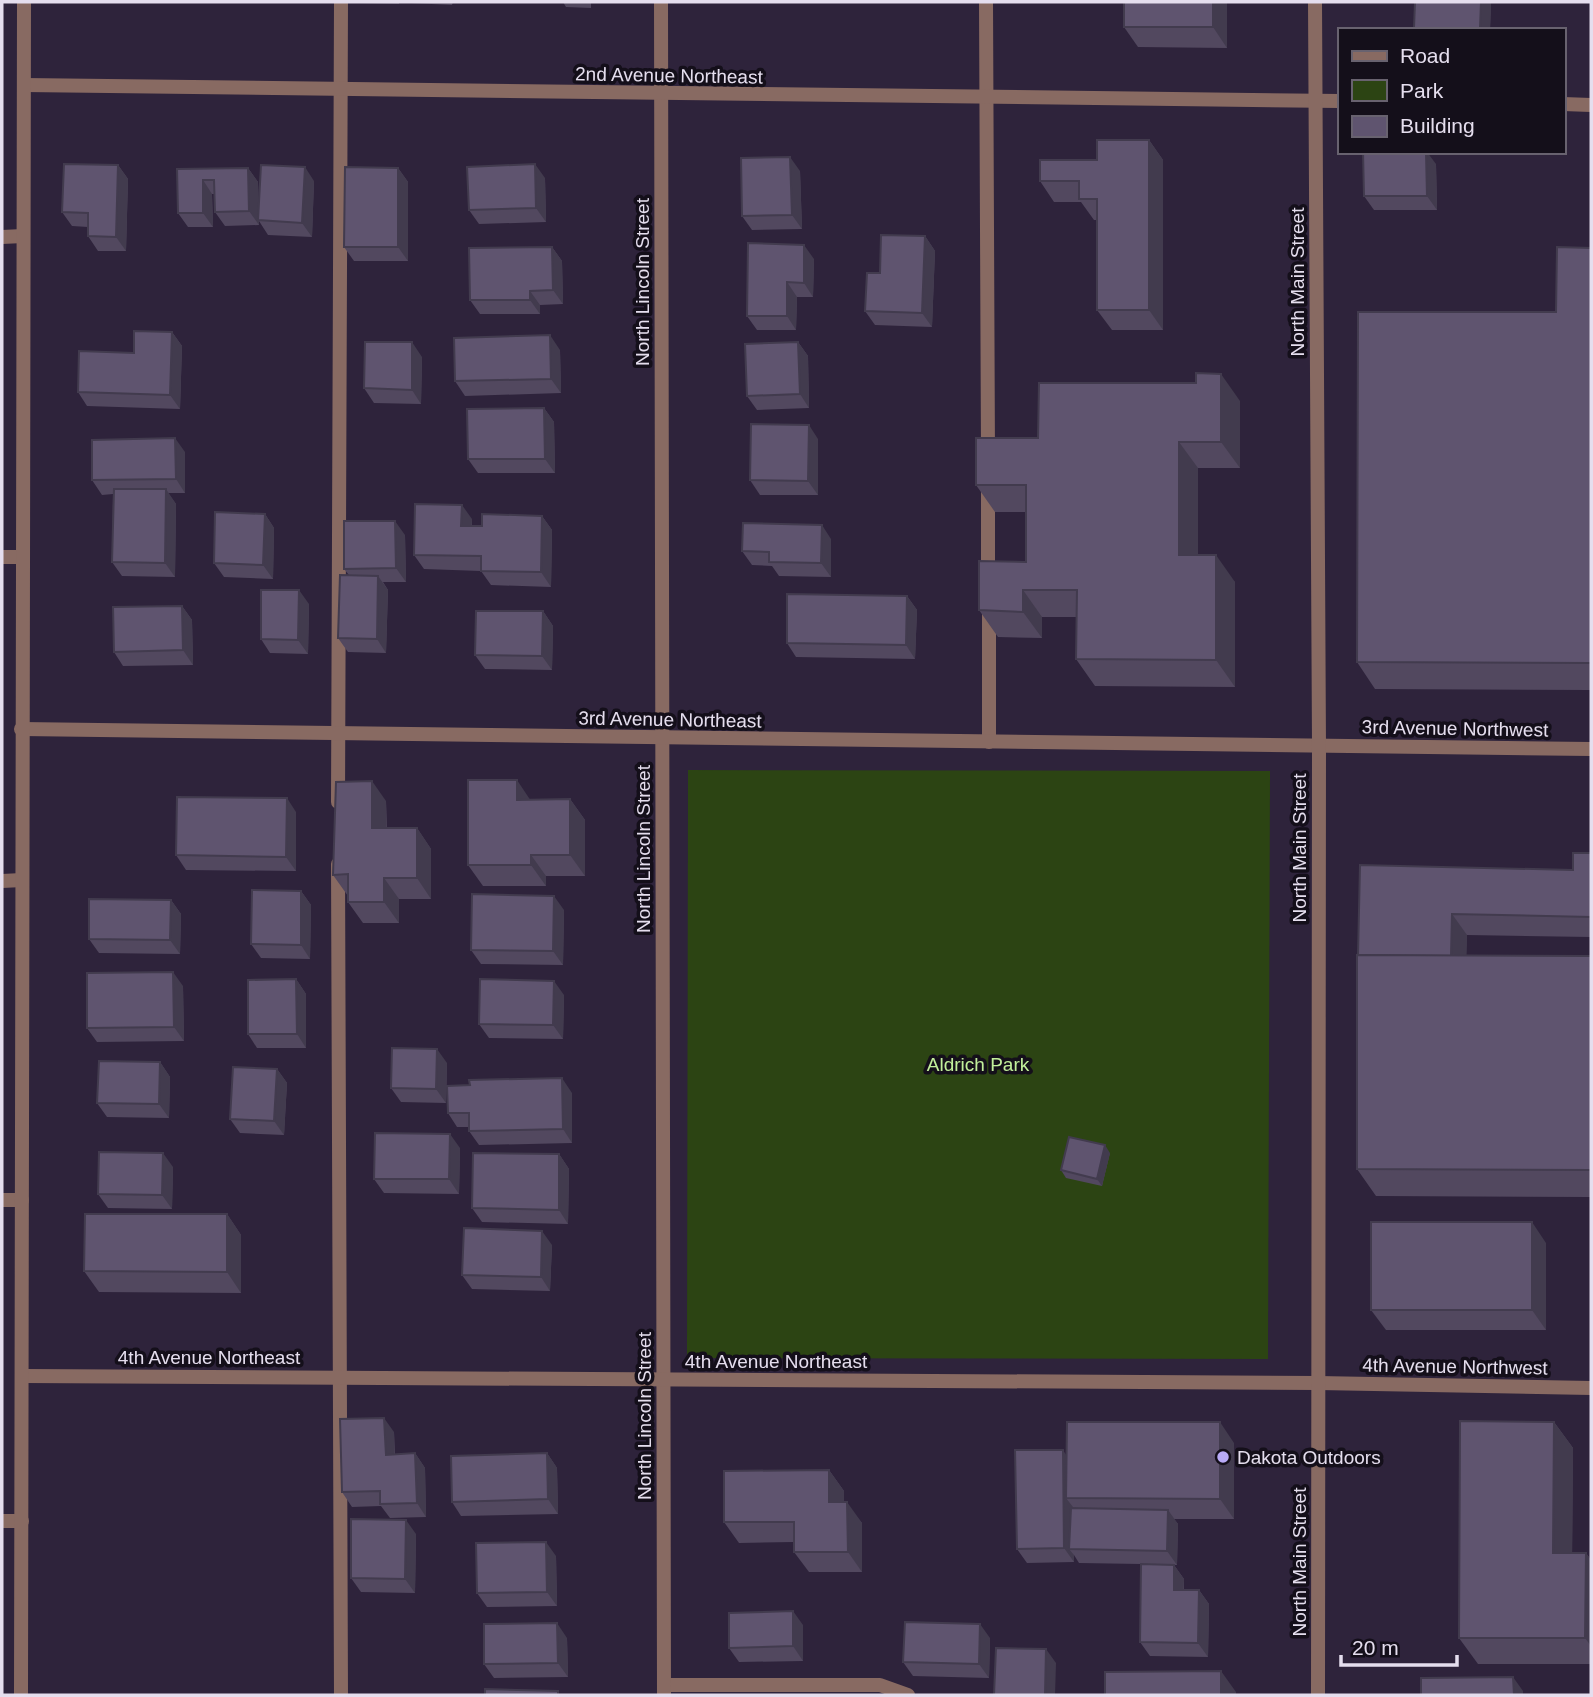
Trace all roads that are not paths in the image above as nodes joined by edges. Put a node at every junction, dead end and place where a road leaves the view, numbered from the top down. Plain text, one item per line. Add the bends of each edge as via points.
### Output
1 (24, 2) edge
2 (341, 2) edge
3 (661, 2) edge
4 (986, 2) edge
5 (1315, 2) edge
6 (24, 85) junction
7 (341, 89) junction
8 (660, 95) junction
9 (986, 97) junction
10 (1315, 101) junction
11 (1338, 101) edge
12 (1565, 104) edge
13 (1591, 105) edge
14 (23, 236) junction
15 (2, 237) edge
16 (21, 556) junction
17 (2, 557) edge
18 (21, 729) junction
19 (338, 734) junction
20 (662, 738) junction
21 (989, 743) junction
22 (1319, 746) junction
23 (1591, 749) edge
24 (338, 818) edge
25 (338, 846) edge
26 (22, 880) junction
27 (2, 881) edge
28 (2, 1200) edge
29 (22, 1200) junction
30 (23, 1376) junction
31 (338, 1377) junction
32 (663, 1379) junction
33 (1318, 1383) junction
34 (1591, 1388) edge
35 (2, 1521) edge
36 (22, 1521) junction
37 (664, 1690) edge
38 (22, 1695) edge
39 (341, 1695) edge
40 (908, 1695) edge
41 (1318, 1695) edge

1 - 6 street
2 - 7 street
3 - 8 street, North Lincoln Street
4 - 9 street
5 - 10 street, North Main Street
6 - 7 street, 2nd Avenue Northeast
6 - 14 street
7 - 8 street, 2nd Avenue Northeast
7 - 19 street
8 - 9 street, 2nd Avenue Northeast
8 - 20 street, North Lincoln Street
9 - 10 street, 2nd Avenue Northeast
9 - 21 street
10 - 11 street, 2nd Avenue Northeast
10 - 22 street, North Main Street
12 - 13 street
14 - 15 street
14 - 16 street
16 - 17 street
16 - 18 street
18 - 19 street, 3rd Avenue Northeast
18 - 26 street
19 - 20 street, 3rd Avenue Northeast
19 - 24 street
20 - 21 street, 3rd Avenue Northeast
20 - 32 street, North Lincoln Street
21 - 22 street, 3rd Avenue Northeast
22 - 23 street, 3rd Avenue Northwest
22 - 33 street, North Main Street
25 - 31 street
26 - 27 street
26 - 29 street
28 - 29 street
29 - 30 street
30 - 31 street, 4th Avenue Northeast
30 - 36 street
31 - 32 street, 4th Avenue Northeast
31 - 39 street
32 - 33 street, 4th Avenue Northeast
32 - 37 street, North Lincoln Street
33 - 34 street, 4th Avenue Northwest
33 - 41 street, North Main Street
35 - 36 street
36 - 38 street
37 - 40 street via 880,1685

